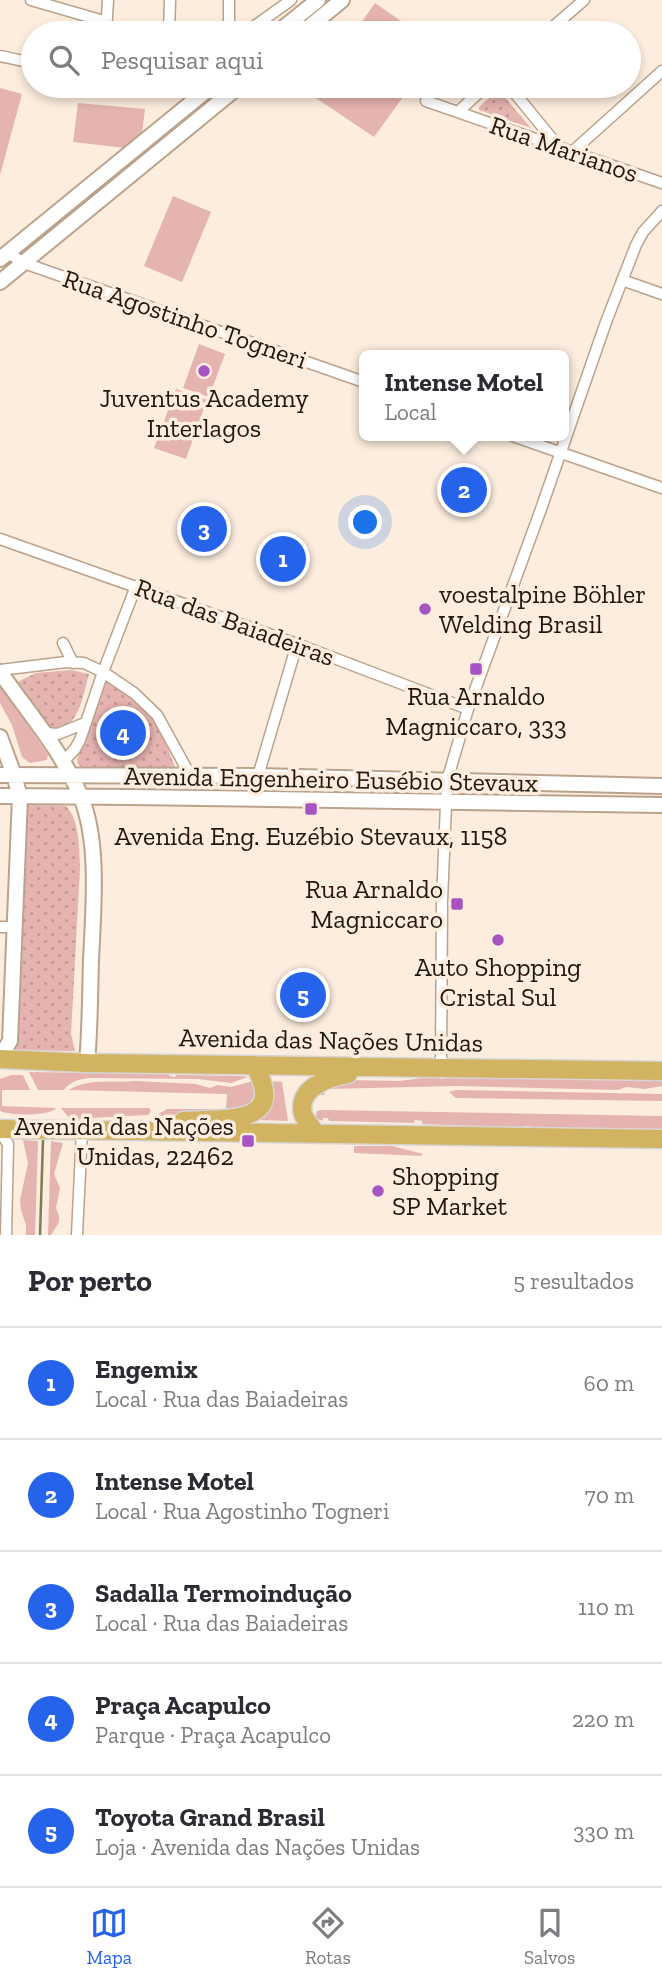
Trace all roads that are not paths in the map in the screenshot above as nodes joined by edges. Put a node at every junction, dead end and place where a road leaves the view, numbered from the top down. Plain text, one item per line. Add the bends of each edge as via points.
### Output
1 (31, 0) edge
2 (108, 0) edge
3 (170, 0) edge
4 (229, 0) edge
5 (291, 0) edge
6 (318, 0) edge
7 (342, 0) edge
8 (584, 0) edge
9 (104, 21) edge
10 (107, 21) edge
11 (169, 21) edge
12 (229, 21) edge
13 (262, 21) edge
14 (292, 21) edge
15 (317, 21) edge
16 (560, 21) edge
17 (0, 56) edge
18 (21, 60) edge
19 (662, 71) edge
20 (641, 90) edge
21 (197, 98) edge
22 (224, 98) edge
23 (473, 98) edge
24 (519, 98) edge
25 (632, 98) edge
26 (426, 101) dead end
27 (457, 112) junction
28 (559, 147) junction
29 (572, 152) junction
30 (662, 183) edge
31 (66, 205) junction
32 (662, 211) edge
33 (78, 219) junction
34 (4, 256) edge
35 (24, 263) junction
36 (622, 280) junction
37 (0, 282) edge
38 (662, 294) edge
39 (359, 381) edge
40 (569, 427) edge
41 (527, 441) edge
42 (564, 441) edge
43 (560, 453) junction
44 (662, 488) edge
45 (0, 539) edge
46 (136, 586) junction
47 (63, 643) dead end
48 (297, 644) junction
49 (73, 663) junction
50 (0, 671) edge
51 (103, 672) junction
52 (468, 709) junction
53 (85, 723) junction
54 (44, 733) junction
55 (0, 737) edge
56 (66, 769) junction
57 (7, 775) edge
58 (142, 775) junction
59 (190, 775) junction
60 (258, 776) junction
61 (447, 780) junction
62 (662, 786) edge
63 (0, 796) edge
64 (20, 797) junction
65 (81, 797) junction
66 (132, 797) junction
67 (446, 802) junction
68 (662, 805) edge
69 (7, 927) edge
70 (0, 1058) edge
71 (87, 1063) junction
72 (254, 1065) junction
73 (433, 1068) junction
74 (662, 1071) edge
75 (82, 1129) junction
76 (0, 1130) edge
77 (120, 1130) junction
78 (315, 1133) junction
79 (662, 1139) edge
80 (6, 1235) edge
81 (76, 1235) edge

1 - 9 street
2 - 10 street
3 - 11 street
4 - 12 street
5 - 13 street
6 - 14 main road
7 - 15 main road
8 - 16 street
17 - 18 street
19 - 20 street
21 - 31 main road
22 - 33 main road
23 - 27 street
24 - 28 street
25 - 29 street
26 - 27 street, Rua Marianos
27 - 28 street, Rua Marianos
28 - 29 street, Rua Marianos
29 - 30 street, Rua Marianos
31 - 33 main road
31 - 34 main road
32 - 36 street via 640,238
33 - 35 main road
34 - 35 street, Rua Agostinho Togneri
35 - 37 main road
35 - 39 street, Rua Agostinho Togneri
36 - 38 street
36 - 40 street
41 - 43 street
42 - 43 street
43 - 44 street
43 - 52 street
45 - 46 street, Rua das Baiadeiras
46 - 48 street, Rua das Baiadeiras
46 - 51 street
47 - 49 street
48 - 52 street, Rua das Baiadeiras
48 - 60 street
49 - 50 street
49 - 51 street
50 - 54 main road
51 - 53 street
51 - 59 street via 157,715
52 - 61 street
53 - 54 street via 58,734
53 - 56 street
54 - 56 main road
55 - 57 main road
56 - 57 main road, Avenida Engenheiro Eusébio Stevaux
56 - 58 main road, Avenida Engenheiro Eusébio Stevaux
56 - 65 main road
57 - 64 main road
58 - 59 main road, Avenida Engenheiro Eusébio Stevaux
58 - 66 main road via 134,783
59 - 60 main road, Avenida Engenheiro Eusébio Stevaux
60 - 61 main road, Avenida Engenheiro Eusébio Stevaux
61 - 62 main road, Avenida Engenheiro Eusébio Stevaux
61 - 67 street
63 - 64 main road, Avenida Engenheiro Eusébio Stevaux
64 - 65 main road, Avenida Engenheiro Eusébio Stevaux
64 - 69 main road
65 - 66 main road, Avenida Engenheiro Eusébio Stevaux
65 - 71 main road via 93,853 94,885
66 - 67 main road, Avenida Engenheiro Eusébio Stevaux
67 - 68 main road, Avenida Engenheiro Eusébio Stevaux
67 - 73 street
69 - 70 main road via 10,1041
70 - 71 highway, Avenida das Nações Unidas
71 - 72 highway, Avenida das Nações Unidas
72 - 73 highway, Avenida das Nações Unidas
72 - 77 highway via 265,1094 247,1117 135,1122
73 - 74 highway, Avenida das Nações Unidas
73 - 78 highway via 401,1075 346,1074 312,1087 303,1112
75 - 76 highway
75 - 77 highway
75 - 81 street
76 - 80 street via 8,1144
77 - 78 highway
78 - 79 highway

